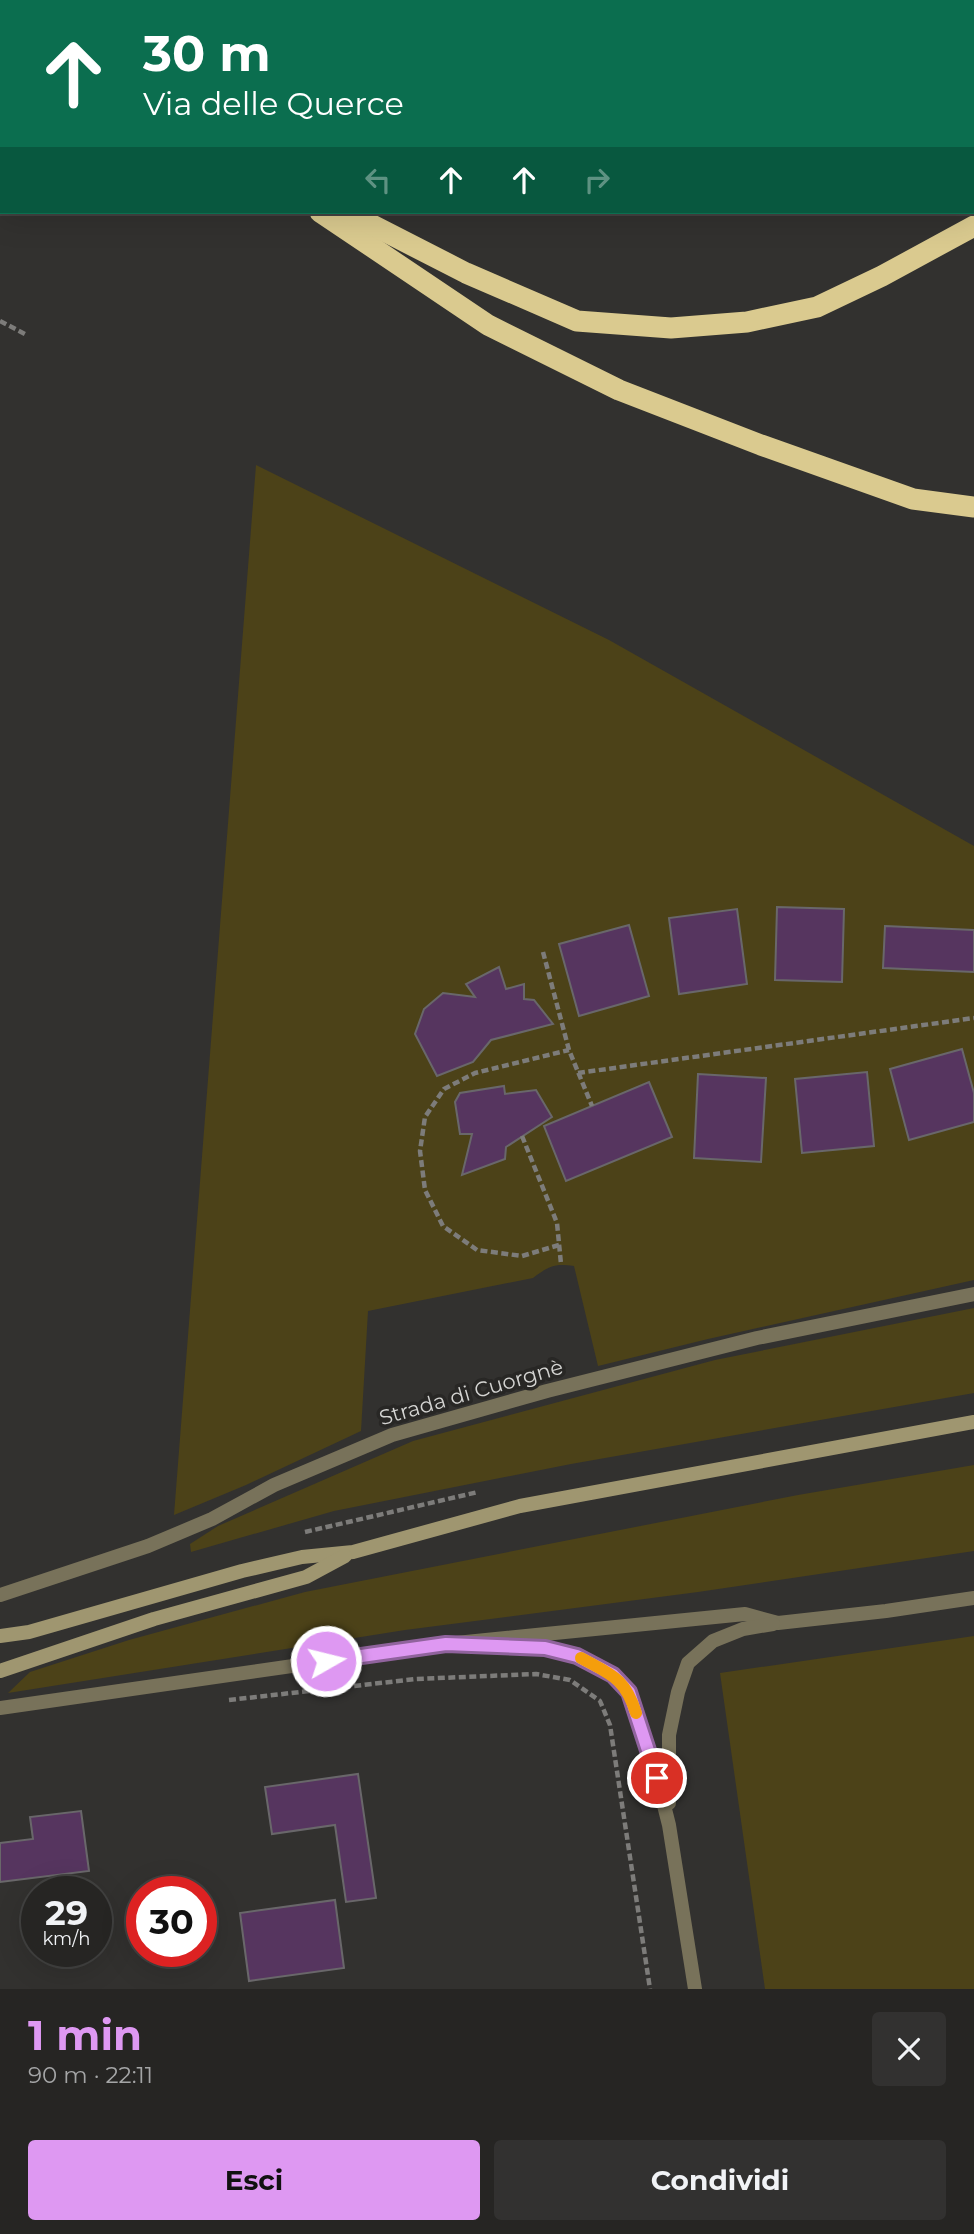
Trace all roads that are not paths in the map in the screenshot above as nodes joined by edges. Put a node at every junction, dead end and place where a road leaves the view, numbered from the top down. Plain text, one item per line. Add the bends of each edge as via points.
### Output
1 (323, 214) edge
2 (351, 214) edge
3 (974, 226) edge
4 (974, 507) edge
5 (974, 1294) edge
6 (974, 1422) edge
7 (353, 1552) junction
8 (0, 1595) edge
9 (974, 1598) edge
10 (778, 1623) junction
11 (0, 1636) edge
12 (446, 1644) junction
13 (0, 1671) edge
14 (0, 1708) edge
15 (669, 1825) junction
16 (695, 1989) edge

1 - 4 highway via 488,326 619,390 913,499
2 - 3 highway via 467,273 577,321 671,328 747,322 817,307
5 - 8 street, Strada di Cuorgnè via 757,1338 392,1435 148,1546
6 - 7 main road via 520,1506
7 - 11 main road via 302,1557 242,1571 29,1632
7 - 13 main road via 306,1577 154,1619
9 - 10 street
10 - 12 street via 745,1614
10 - 15 street via 743,1629 713,1641 688,1663 669,1735
12 - 14 street
12 - 15 street via 545,1648 577,1656 613,1675 629,1692
15 - 16 street

